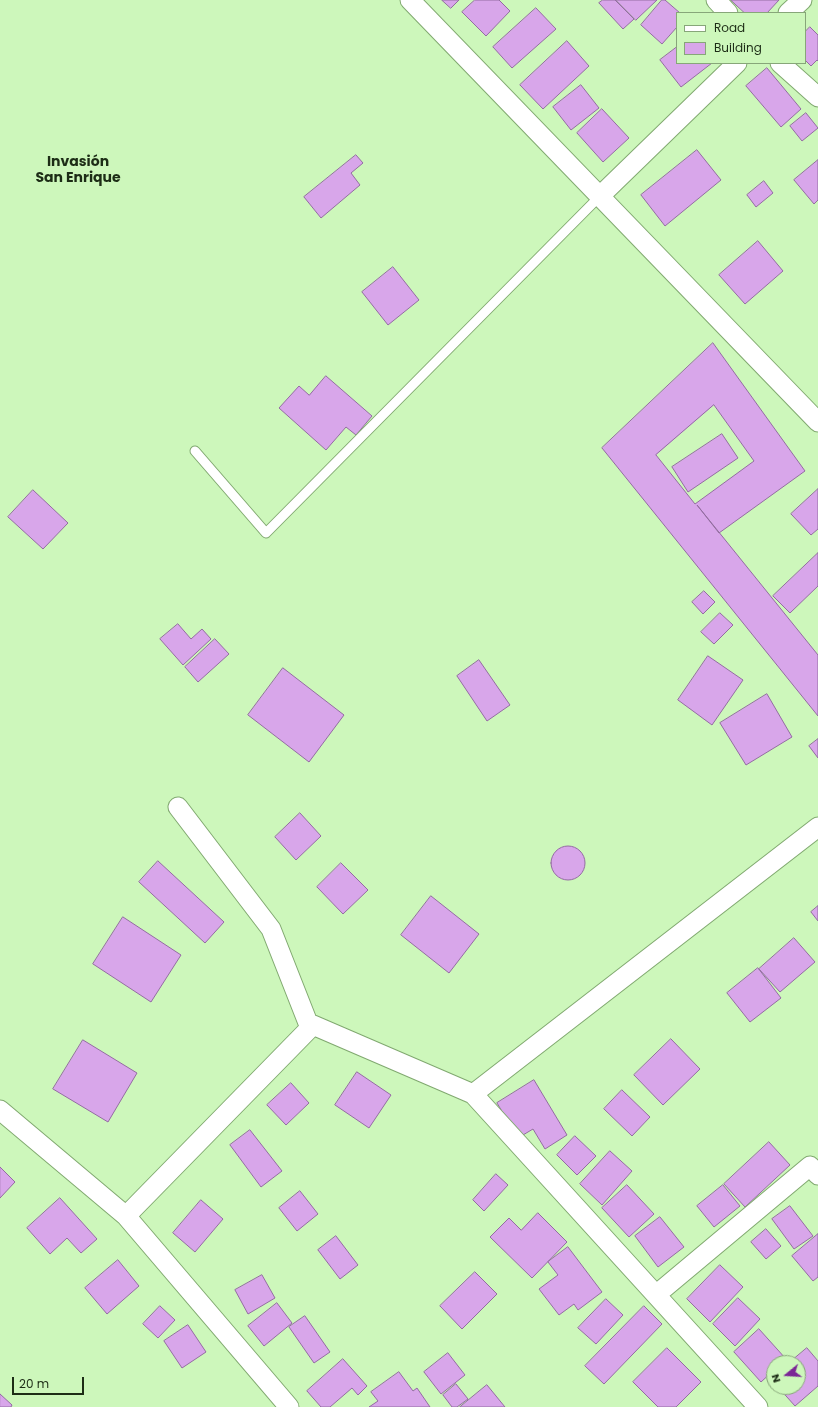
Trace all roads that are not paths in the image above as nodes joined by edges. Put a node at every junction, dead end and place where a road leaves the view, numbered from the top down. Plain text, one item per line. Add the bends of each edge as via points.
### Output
1 (410, 0) edge
2 (716, 0) edge
3 (802, 0) edge
4 (727, 12) edge
5 (789, 12) edge
6 (736, 64) edge
7 (781, 64) edge
8 (818, 97) edge
9 (600, 196) junction
10 (818, 422) edge
11 (195, 451) dead end
12 (178, 807) dead end
13 (818, 827) edge
14 (313, 1025) junction
15 (473, 1094) junction
16 (0, 1110) edge
17 (818, 1175) edge
18 (126, 1216) junction
19 (657, 1294) junction
20 (289, 1407) edge
21 (758, 1407) edge

1 - 9 street
2 - 4 street
3 - 5 street
6 - 9 street
7 - 8 street
9 - 10 street
9 - 11 lane via 266,533
12 - 14 street via 271,929 308,1023
13 - 15 street
14 - 15 street
14 - 18 street
15 - 19 street
16 - 18 street
17 - 19 street via 810,1166
18 - 20 street
19 - 21 street

